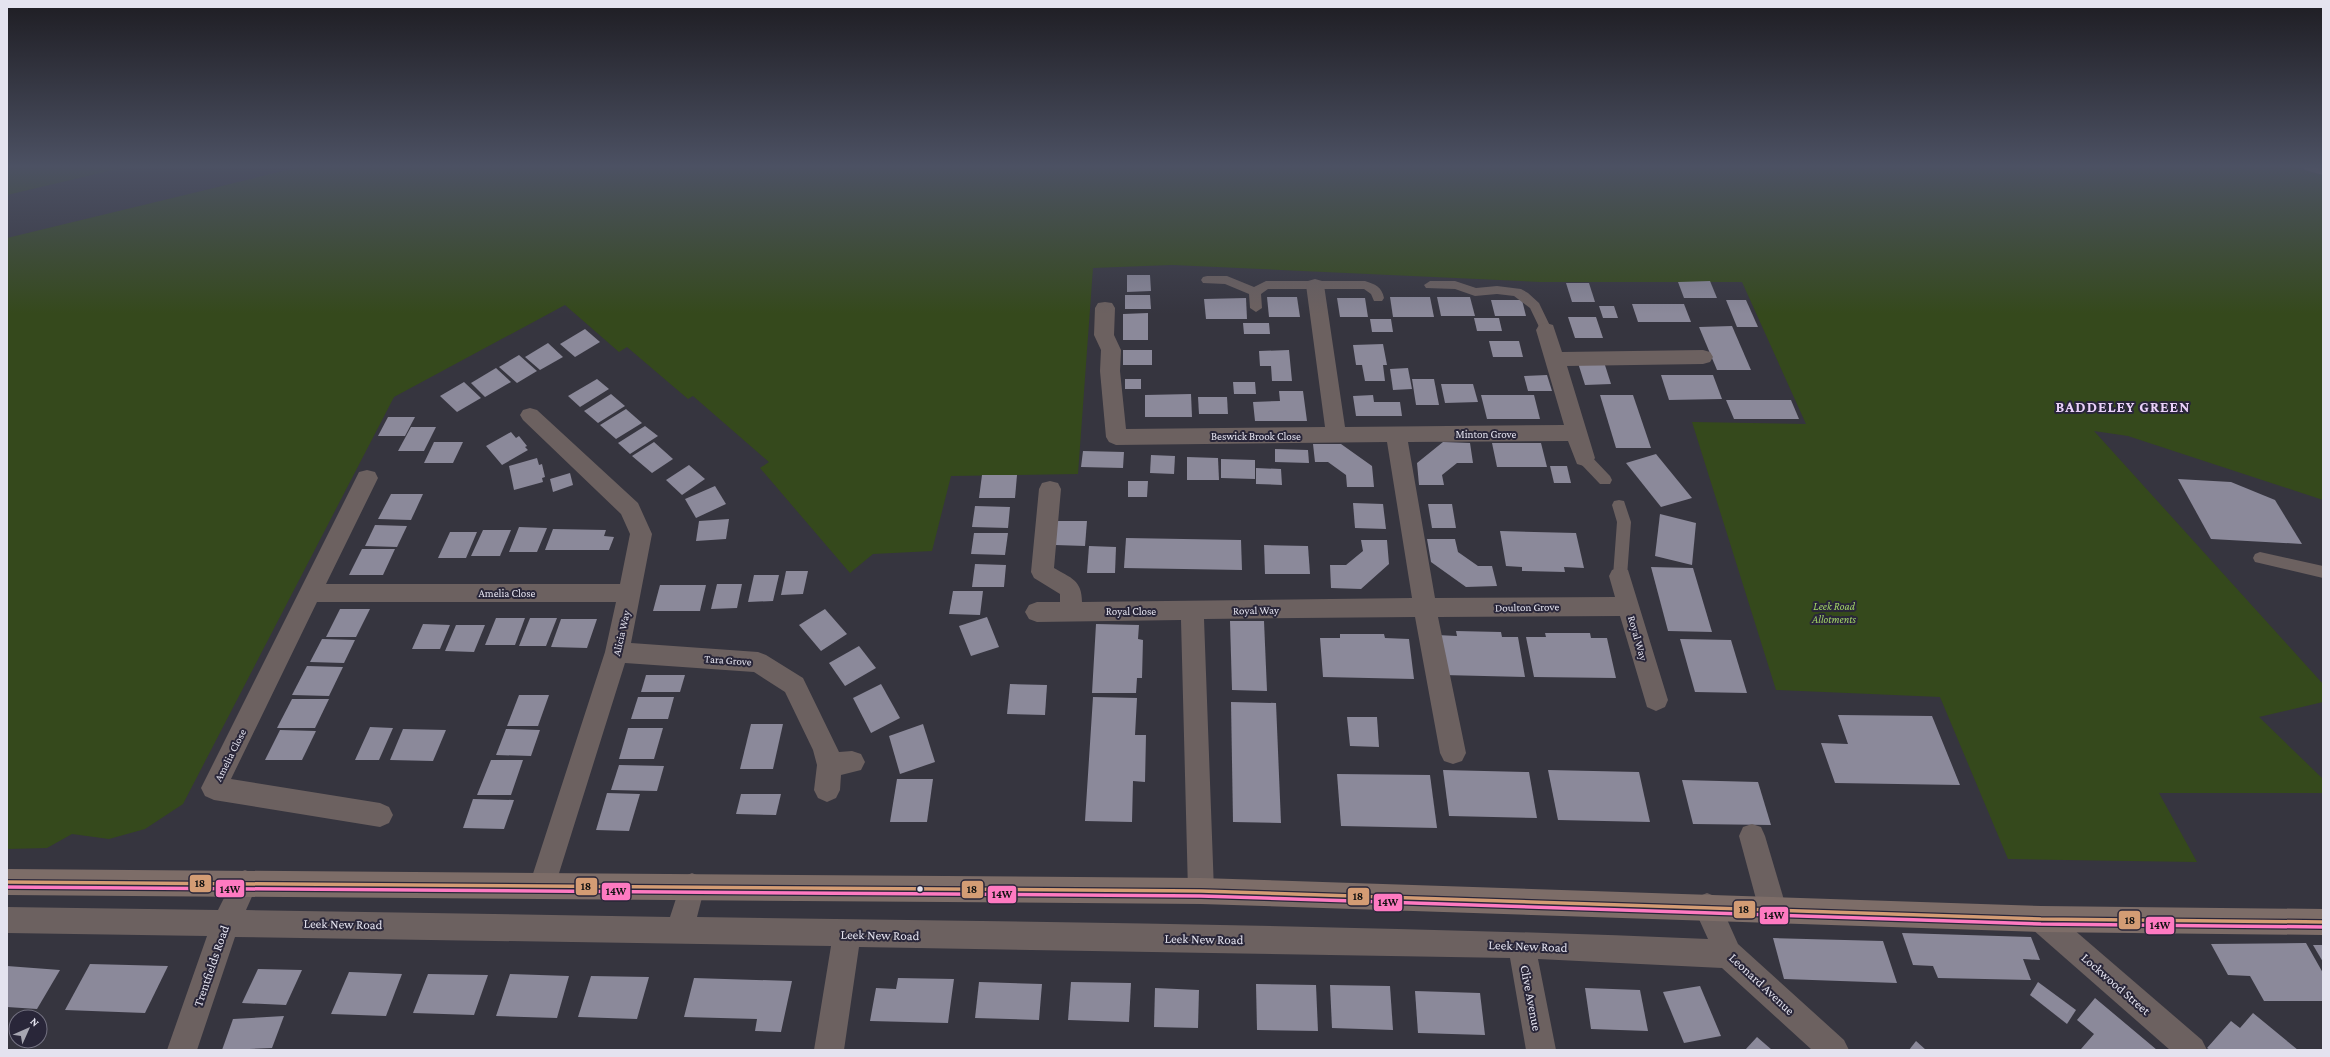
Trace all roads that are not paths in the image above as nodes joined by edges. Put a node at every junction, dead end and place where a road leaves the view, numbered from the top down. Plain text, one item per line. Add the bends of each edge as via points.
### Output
1 (1207, 280) dead end
2 (1314, 285) junction
3 (1430, 286) dead end
4 (1255, 292) junction
5 (1378, 298) dead end
6 (1105, 308) dead end
7 (1256, 308) dead end
8 (1546, 330) joint
9 (1703, 357) dead end
10 (1554, 359) junction
11 (530, 415) dead end
12 (1576, 433) junction
13 (1396, 434) junction
14 (1336, 435) junction
15 (1584, 458) joint
16 (367, 478) dead end
17 (1605, 480) dead end
18 (1050, 489) dead end
19 (1619, 505) dead end
20 (2260, 558) dead end
21 (2323, 572) edge
22 (1620, 576) joint
23 (630, 592) junction
24 (312, 593) junction
25 (1071, 601) junction
26 (1629, 606) junction
27 (1425, 608) junction
28 (1192, 610) junction
29 (1037, 612) dead end
30 (617, 652) junction
31 (1656, 700) dead end
32 (1453, 753) dead end
33 (828, 790) dead end
34 (380, 815) dead end
35 (1752, 836) dead end
36 (7, 882) edge
37 (245, 883) junction
38 (542, 886) junction
39 (692, 886) junction
40 (1201, 891) junction
41 (1707, 906) junction
42 (1773, 910) junction
43 (2041, 919) junction
44 (7, 920) edge
45 (226, 922) junction
46 (2323, 922) edge
47 (680, 931) junction
48 (847, 935) junction
49 (1521, 945) junction
50 (1728, 954) junction
51 (182, 1050) edge
52 (829, 1050) edge
53 (1541, 1050) edge
54 (1834, 1050) edge
55 (2192, 1050) edge

1 - 4 lane via 1227,280
2 - 4 lane via 1266,285
2 - 5 lane via 1371,287 1377,292
2 - 14 street
3 - 8 lane via 1453,285 1476,292 1501,290 1527,296 1540,310
4 - 7 lane
6 - 14 street, Beswick Brook Close via 1104,335 1110,350 1116,437
8 - 10 street
9 - 10 street
10 - 12 street
11 - 23 street, Alicia Way via 630,509 641,534
12 - 13 street, Minton Grove
12 - 15 street
13 - 14 street, Beswick Brook Close
13 - 27 street
15 - 17 lane
16 - 24 street, Amelia Close
18 - 25 street via 1042,572
19 - 22 lane via 1624,522
20 - 21 lane
22 - 26 street, Royal Way
23 - 24 street, Amelia Close
23 - 30 street, Alicia Way
24 - 34 street, Amelia Close via 214,788
25 - 28 street, Royal Close
25 - 29 street, Royal Close
26 - 27 street, Doulton Grove
26 - 31 street, Royal Way
27 - 28 street, Royal Way
27 - 32 street
28 - 40 street
30 - 33 street, Tara Grove via 758,662 794,685 824,748 841,763
30 - 38 street, Alicia Way
35 - 42 street
36 - 37 highway
37 - 38 highway
37 - 45 street, Trentfields Road
38 - 39 highway
39 - 40 highway
39 - 47 street
40 - 41 highway
41 - 42 highway
41 - 50 street, Leonard Avenue
42 - 43 highway
43 - 46 highway
43 - 55 street, Lockwood Street
44 - 45 street, Leek New Road
45 - 47 street, Leek New Road
45 - 51 street, Trentfields Road
47 - 48 street, Leek New Road
48 - 49 street, Leek New Road
48 - 52 street
49 - 50 street, Leek New Road
49 - 53 street, Clive Avenue
50 - 54 street, Leonard Avenue

